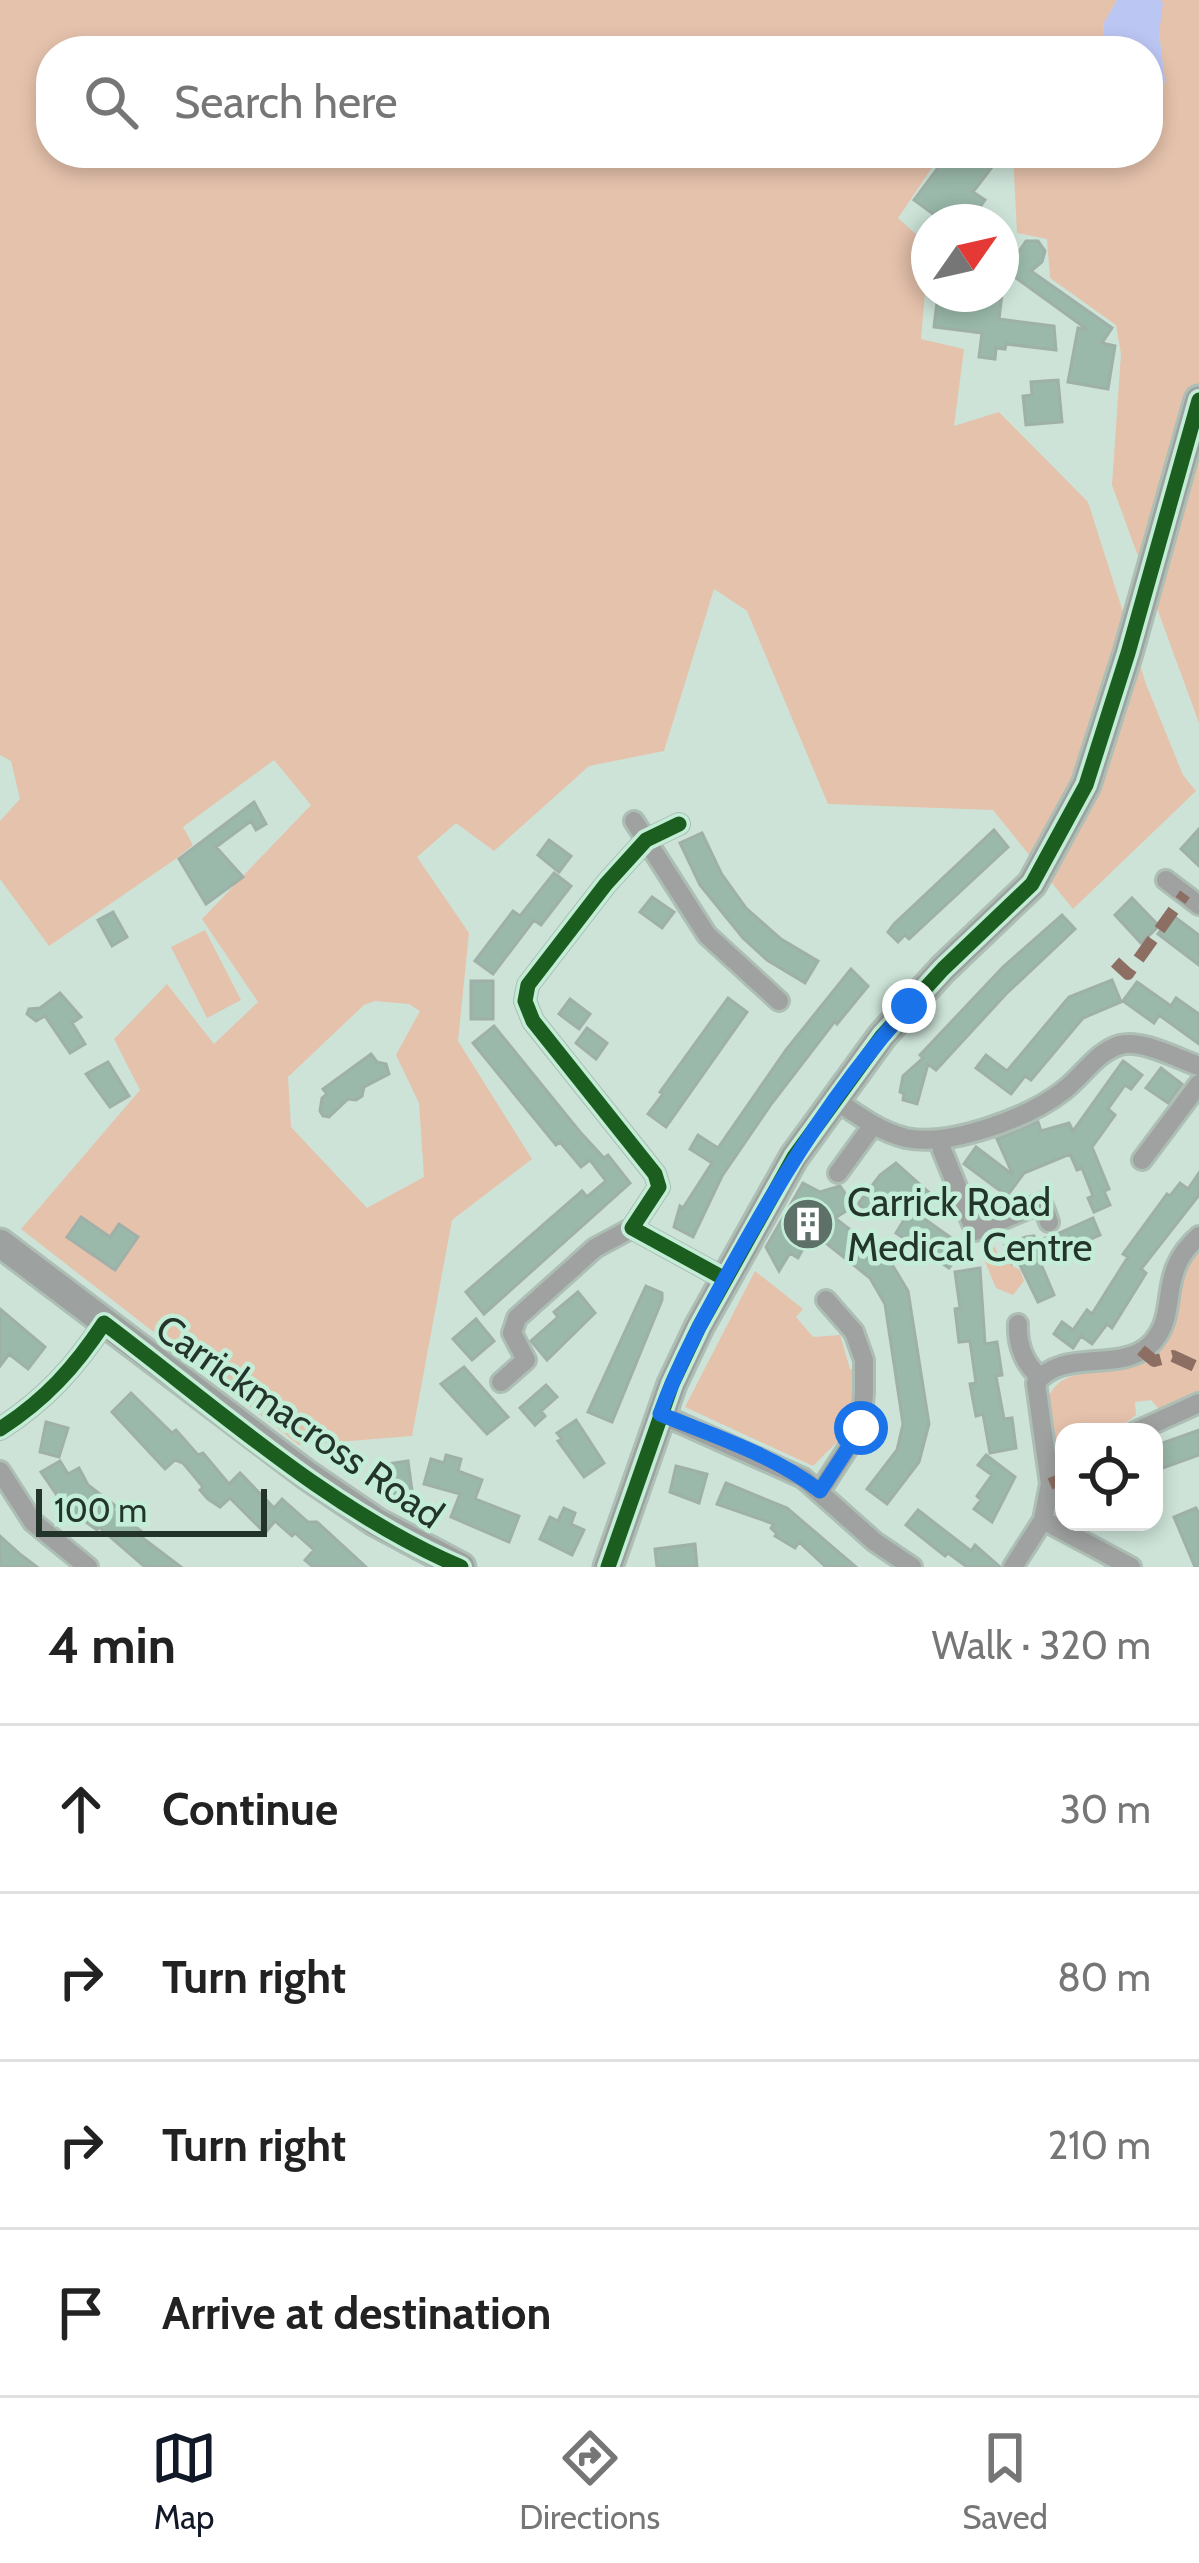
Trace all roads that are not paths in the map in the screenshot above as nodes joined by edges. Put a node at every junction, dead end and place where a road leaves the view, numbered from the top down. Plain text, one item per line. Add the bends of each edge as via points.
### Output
1 (1199, 400) edge
2 (634, 821) dead end
3 (679, 824) dead end
4 (646, 840) junction
5 (1166, 880) dead end
6 (1199, 905) edge
7 (778, 1001) dead end
8 (1199, 1066) edge
9 (1199, 1084) edge
10 (833, 1099) junction
11 (873, 1125) junction
12 (941, 1139) junction
13 (1142, 1160) dead end
14 (838, 1173) dead end
15 (1048, 1222) dead end
16 (632, 1228) junction
17 (1199, 1236) edge
18 (0, 1244) edge
19 (725, 1279) junction
20 (826, 1300) dead end
21 (104, 1323) junction
22 (1018, 1324) dead end
23 (1040, 1377) junction
24 (501, 1382) dead end
25 (1199, 1403) edge
26 (660, 1414) junction
27 (1156, 1423) edge
28 (0, 1429) edge
29 (0, 1471) edge
30 (820, 1491) junction
31 (1043, 1520) junction
32 (88, 1567) edge
33 (461, 1567) edge
34 (608, 1567) edge
35 (912, 1567) edge
36 (1013, 1567) edge
37 (1131, 1567) edge

1 - 10 street via 1106,728 1061,835 1032,884 909,1006
2 - 4 street
3 - 4 street
4 - 7 street via 707,934
4 - 16 street via 528,985 525,1001 656,1174 659,1187
5 - 6 street
8 - 12 street via 1122,1044 1045,1103
9 - 13 street
10 - 11 street
10 - 19 street
11 - 12 street
11 - 14 street
12 - 15 street via 975,1231 1042,1203
16 - 19 street
16 - 24 street via 595,1248 517,1318 512,1334 526,1360
17 - 23 street via 1178,1258 1162,1328 1148,1347
18 - 21 street, Carrickmacross Road
19 - 26 street
20 - 30 street via 854,1332 864,1392 861,1428
21 - 28 street via 76,1366
21 - 33 street, Carrickmacross Road via 307,1475
22 - 23 street via 1026,1362
23 - 31 street via 1034,1392 1050,1484
25 - 27 street
26 - 30 street
26 - 34 street
29 - 32 street via 33,1522
30 - 35 street
31 - 36 street
31 - 37 street

